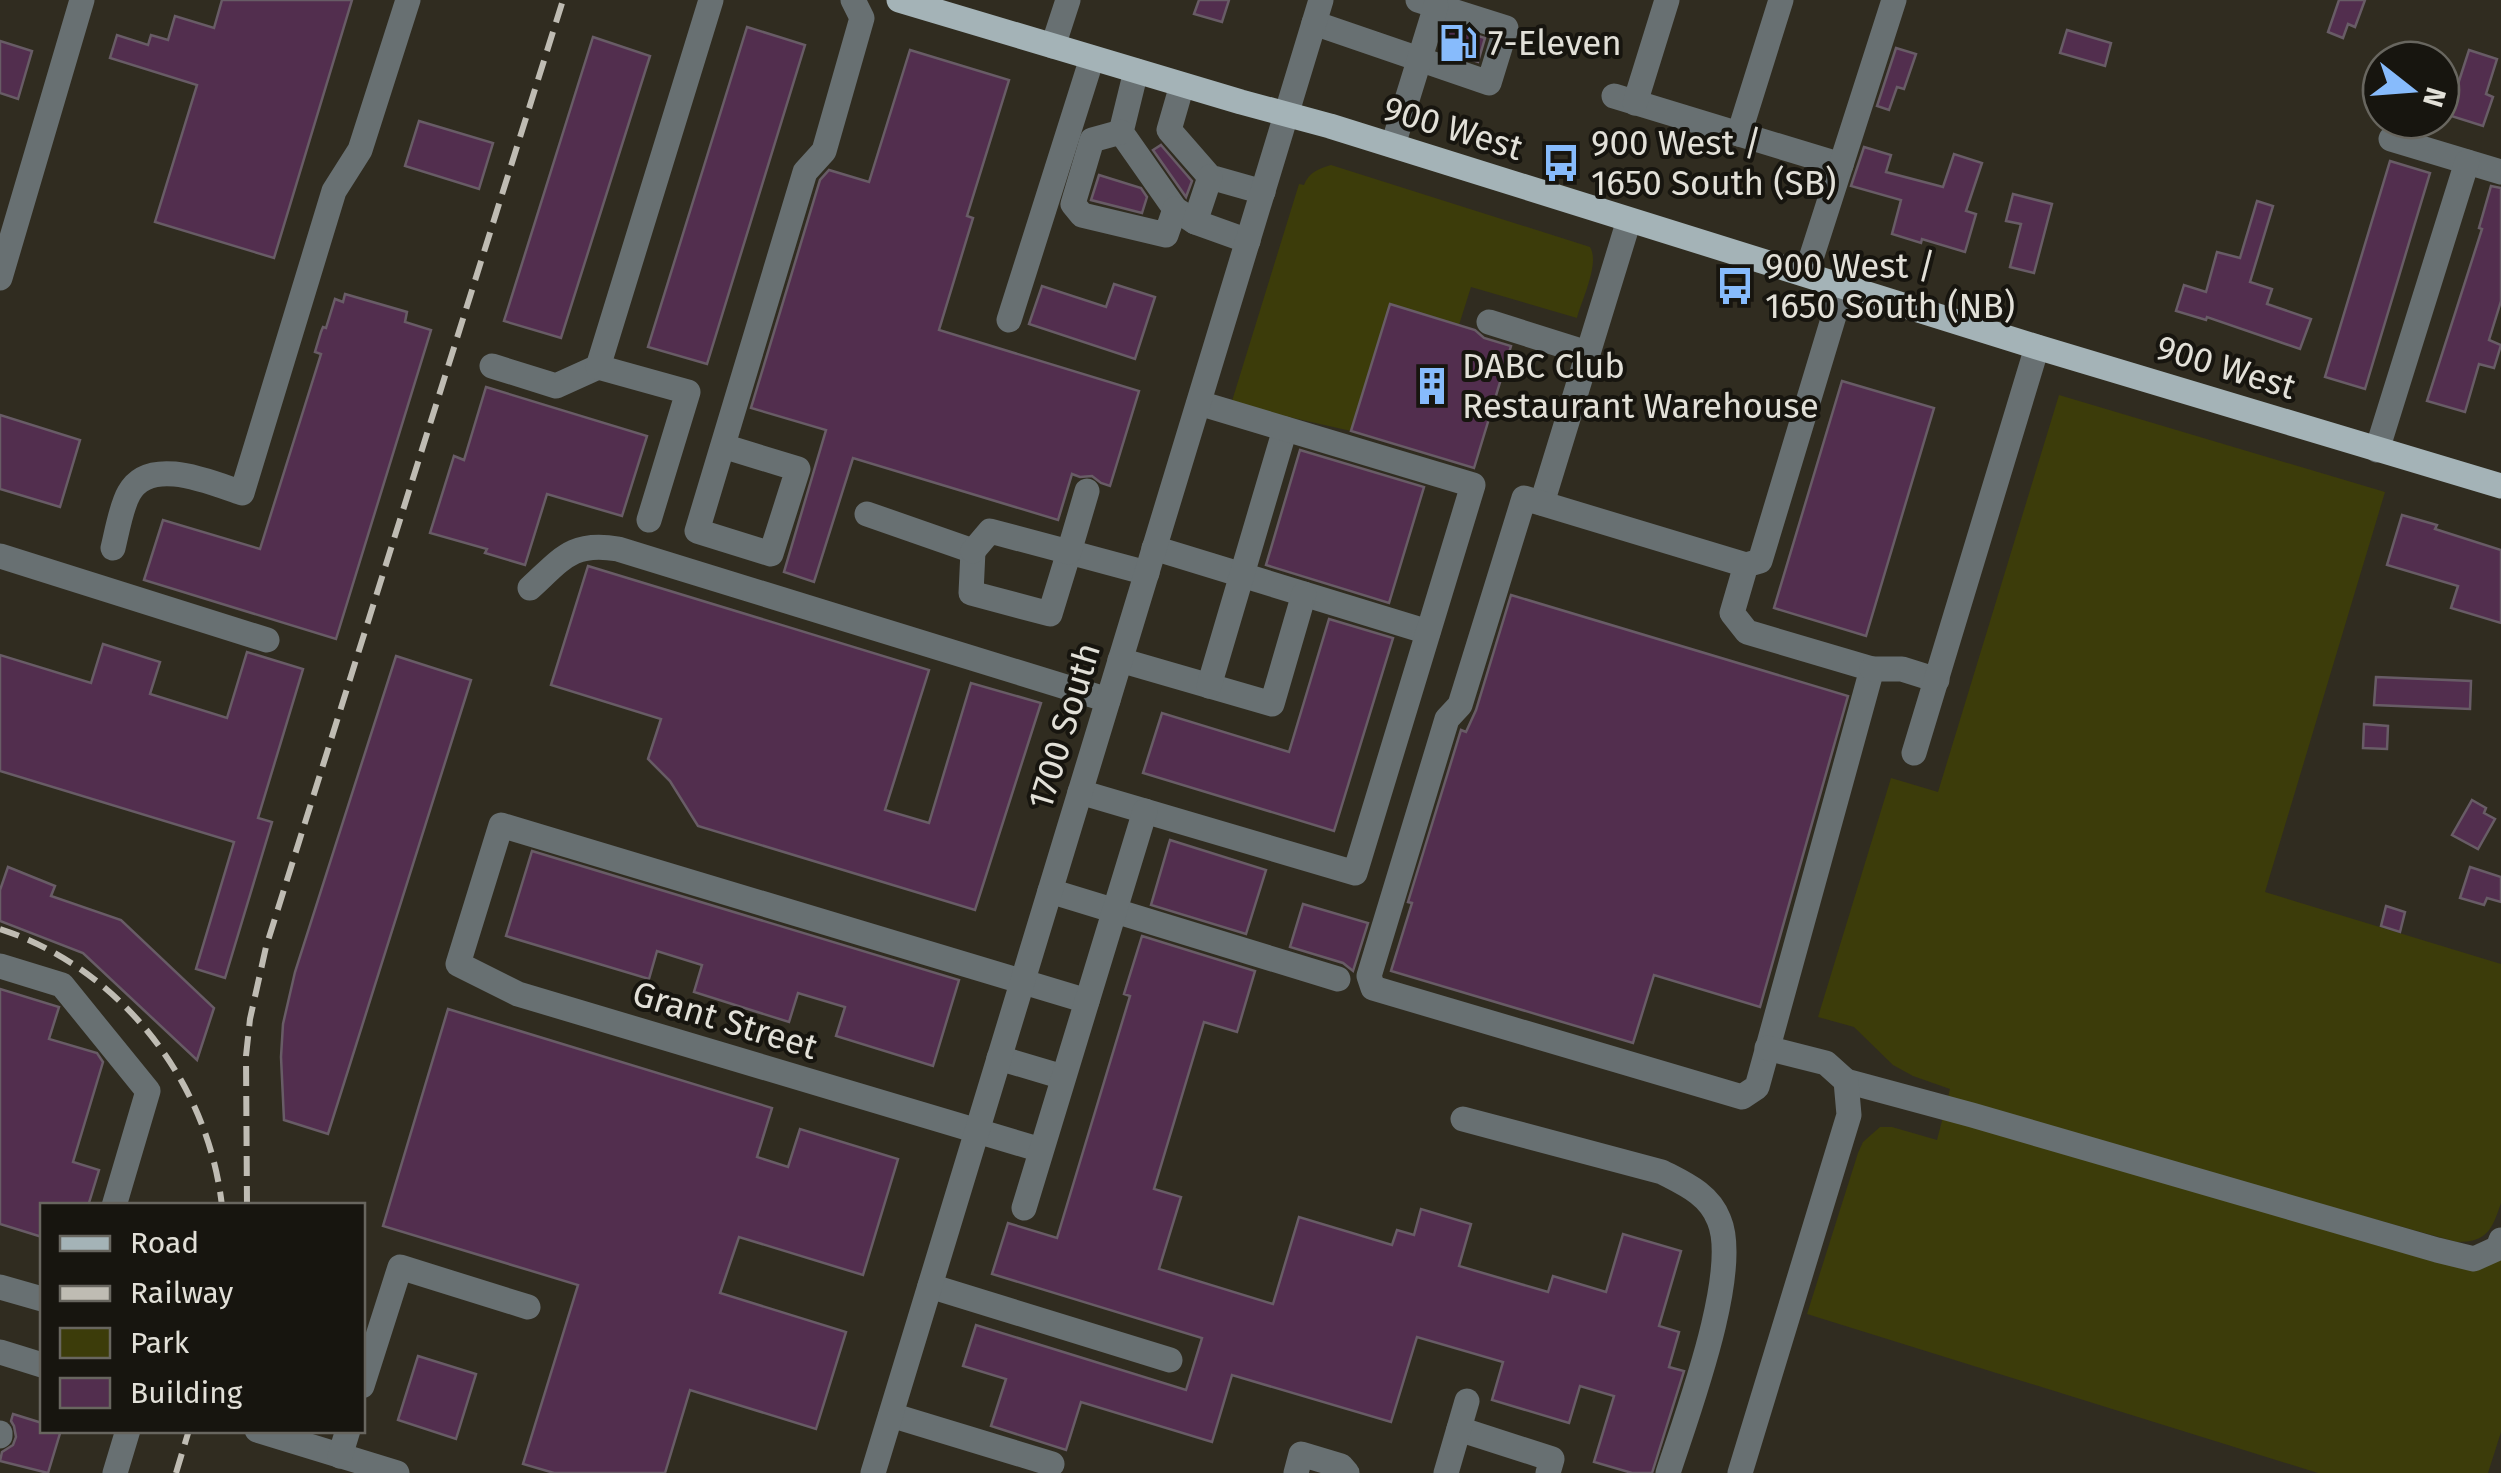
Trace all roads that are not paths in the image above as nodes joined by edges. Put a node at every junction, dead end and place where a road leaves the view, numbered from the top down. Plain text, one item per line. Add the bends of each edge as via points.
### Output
1 (82, 0) edge
2 (408, 0) edge
3 (711, 0) edge
4 (853, 0) edge
5 (899, 0) edge
6 (1068, 0) edge
7 (1666, 0) edge
8 (1782, 0) edge
9 (1894, 0) edge
10 (1427, 3) edge
11 (1318, 12) edge
12 (1053, 46) junction
13 (1092, 58) junction
14 (1419, 60) junction
15 (1136, 71) junction
16 (1182, 85) junction
17 (1286, 114) junction
18 (1123, 124) junction
19 (1169, 130) junction
20 (1739, 134) junction
21 (2394, 140) edge
22 (1393, 146) junction
23 (2466, 162) junction
24 (1841, 165) junction
25 (2501, 172) edge
26 (1210, 178) junction
27 (1263, 192) junction
28 (1185, 215) junction
29 (1629, 220) junction
30 (1248, 241) junction
31 (1806, 274) junction
32 (0, 278) edge
33 (1843, 286) junction
34 (1008, 320) dead end
35 (1489, 322) dead end
36 (2037, 346) junction
37 (1587, 353) junction
38 (492, 366) dead end
39 (598, 368) junction
40 (1199, 403) junction
41 (1286, 429) junction
42 (723, 446) junction
43 (2378, 450) junction
44 (2501, 486) edge
45 (1087, 491) dead end
46 (1542, 503) junction
47 (867, 514) dead end
48 (649, 520) dead end
49 (113, 548) dead end
50 (1154, 548) junction
51 (973, 550) junction
52 (1069, 552) junction
53 (0, 556) edge
54 (1746, 565) junction
55 (1146, 574) junction
56 (1242, 575) junction
57 (530, 588) dead end
58 (1304, 594) junction
59 (1428, 632) junction
60 (267, 640) dead end
61 (1120, 660) junction
62 (1872, 668) junction
63 (1937, 680) junction
64 (1210, 686) junction
65 (1108, 700) junction
66 (1914, 753) dead end
67 (1080, 792) junction
68 (1146, 812) junction
69 (1050, 891) junction
70 (1115, 912) junction
71 (0, 966) edge
72 (1338, 979) dead end
73 (1022, 982) junction
74 (1087, 1001) junction
75 (1767, 1048) junction
76 (999, 1058) junction
77 (1064, 1077) junction
78 (1846, 1082) junction
79 (1463, 1119) dead end
80 (977, 1132) junction
81 (1041, 1150) junction
82 (115, 1203) edge
83 (1024, 1208) dead end
84 (2501, 1240) edge
85 (930, 1286) junction
86 (0, 1287) edge
87 (40, 1298) edge
88 (528, 1307) dead end
89 (0, 1352) edge
90 (1170, 1360) dead end
91 (40, 1364) edge
92 (365, 1377) edge
93 (1466, 1402) dead end
94 (891, 1415) junction
95 (1459, 1428) junction
96 (127, 1433) edge
97 (267, 1433) edge
98 (347, 1433) edge
99 (340, 1456) junction
100 (1052, 1464) dead end
101 (115, 1473) edge
102 (397, 1473) edge
103 (873, 1473) edge
104 (1296, 1473) edge
105 (1348, 1473) edge
106 (1446, 1473) edge
107 (1548, 1473) edge
108 (1668, 1473) edge
109 (1740, 1473) edge

1 - 32 street
2 - 49 street via 360,150 334,191 242,493 176,473 152,476 129,492
3 - 39 street
4 - 42 street via 862,18 824,151 805,172
5 - 12 main road, 900 West
6 - 12 street
7 - 20 street via 1625,100
8 - 20 street
9 - 24 street
10 - 14 street
10 - 14 street via 1506,28 1490,84
11 - 14 street
11 - 17 street, 1700 South
12 - 13 main road, 900 West
13 - 15 main road, 900 West
13 - 34 street
14 - 22 street
15 - 16 main road, 900 West
15 - 18 street
16 - 17 main road, 900 West
16 - 19 street
17 - 22 main road, 900 West
17 - 27 street, 1700 South
18 - 19 street
18 - 28 street
18 - 28 street via 1092,140 1073,204 1082,215 1166,235
19 - 26 street
20 - 24 street
21 - 23 street
22 - 29 main road, 900 West
23 - 25 street
23 - 43 street
24 - 31 street
26 - 27 street
26 - 28 street
27 - 30 street, 1700 South
28 - 30 street
29 - 31 main road, 900 West
29 - 37 street
30 - 40 street, 1700 South
31 - 33 main road, 900 West
33 - 36 main road, 900 West
33 - 54 street via 1760,560
35 - 37 street
36 - 43 main road, 900 West
36 - 63 street
37 - 46 street
38 - 39 street via 556,386
39 - 48 street via 688,392
40 - 41 street
40 - 50 street, 1700 South
41 - 56 street
41 - 59 street via 1473,485
42 - 42 street via 697,531 771,554 798,469
43 - 44 main road, 900 West
45 - 52 street
46 - 54 street
46 - 75 street via 1524,498 1460,704 1447,719 1369,976 1373,988 1742,1097 1756,1087
47 - 51 street
50 - 55 street, 1700 South
50 - 56 street
51 - 52 street via 990,531
51 - 52 street via 971,592 1050,614
52 - 55 street
53 - 60 street
54 - 62 street via 1732,614 1747,632
55 - 61 street, 1700 South
56 - 58 street
56 - 64 street
57 - 65 street via 574,550 618,549
58 - 59 street
58 - 64 street via 1272,704
59 - 68 street via 1354,872
61 - 64 street
61 - 65 street, 1700 South
62 - 63 street
62 - 75 street
63 - 66 street
65 - 67 street, 1700 South
67 - 68 street
67 - 69 street, 1700 South
68 - 70 street
69 - 70 street
69 - 73 street, 1700 South
70 - 72 street
70 - 74 street
71 - 82 street via 62,985 148,1091
73 - 74 street
73 - 76 street, 1700 South
73 - 80 street, Grant Street via 501,825 458,964 518,994
74 - 77 street
75 - 78 street via 1826,1063
76 - 77 street
76 - 80 street, 1700 South
77 - 81 street
78 - 84 street via 2436,1250 2474,1258
78 - 109 street via 1849,1115
79 - 108 street via 1662,1172 1709,1201 1725,1245 1720,1292
80 - 81 street, Grant Street
80 - 85 street, 1700 South
81 - 83 street
85 - 90 street
85 - 94 street, 1700 South
86 - 87 street
88 - 92 street via 400,1267
89 - 91 street
93 - 95 street
94 - 100 street
94 - 103 street, 1700 South
95 - 106 street
95 - 107 street via 1552,1460
96 - 101 street
97 - 99 street
98 - 99 street
99 - 102 street
104 - 105 street via 1300,1454

